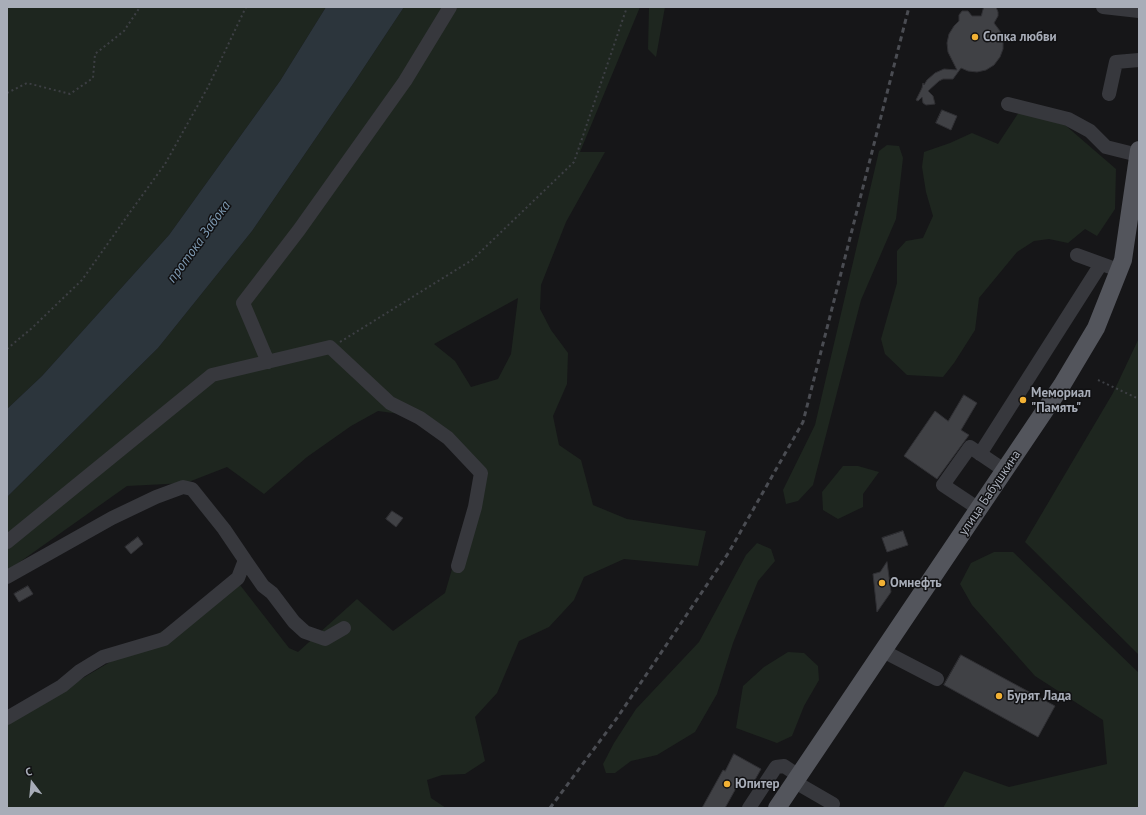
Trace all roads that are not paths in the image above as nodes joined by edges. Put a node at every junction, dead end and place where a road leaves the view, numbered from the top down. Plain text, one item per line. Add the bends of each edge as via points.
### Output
1 (450, 7) edge
2 (1103, 7) edge
3 (1139, 11) edge
4 (1139, 60) edge
5 (1109, 94) dead end
6 (1008, 104) dead end
7 (1139, 153) edge
8 (1077, 256) dead end
9 (1101, 264) junction
10 (1119, 270) junction
11 (268, 362) junction
12 (980, 454) junction
13 (1004, 470) junction
14 (979, 509) junction
15 (7, 542) edge
16 (244, 560) junction
17 (458, 566) dead end
18 (7, 577) edge
19 (344, 628) dead end
20 (883, 651) junction
21 (937, 679) dead end
22 (7, 718) edge
23 (797, 779) junction
24 (833, 804) dead end
25 (749, 808) edge
26 (777, 808) edge

1 - 11 street via 405,80 299,230 243,303
2 - 3 street
4 - 5 street via 1116,62
6 - 7 street via 1068,119 1090,131 1106,147
7 - 10 main road, улица Бабушкина via 1123,260
8 - 9 street
9 - 10 street
9 - 12 street
10 - 13 main road, улица Бабушкина via 1104,311 1087,345
11 - 15 street via 212,375
11 - 17 street via 330,348 390,403 420,418 448,438 481,473 475,507
12 - 13 street
12 - 14 street via 970,448 943,485
13 - 14 main road, улица Бабушкина
14 - 20 main road, улица Бабушкина
16 - 18 street via 224,529 192,489 183,487 112,518
16 - 19 street via 263,586 305,632 325,639
16 - 22 street via 238,578 164,639 103,657 62,686
20 - 21 street
20 - 23 main road, улица Бабушкина
23 - 24 street
23 - 25 street via 784,766 776,767
23 - 26 main road, улица Бабушкина

